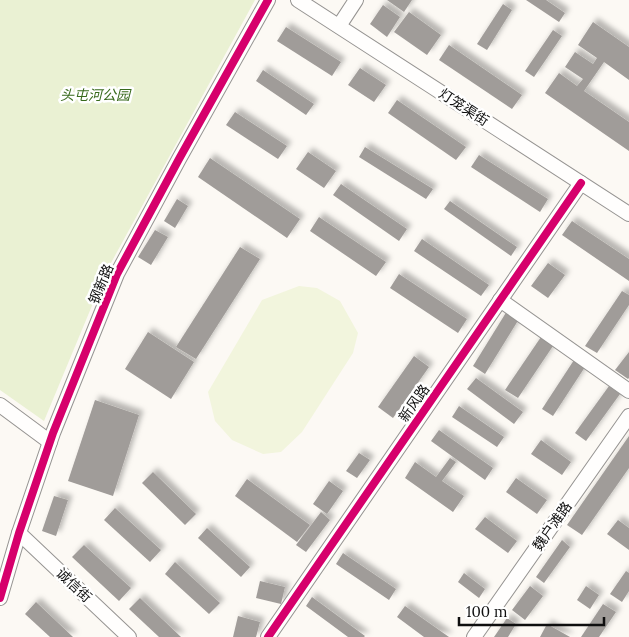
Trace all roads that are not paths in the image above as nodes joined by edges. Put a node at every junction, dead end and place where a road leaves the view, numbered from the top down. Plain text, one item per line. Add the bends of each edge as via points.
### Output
1 (268, 0) edge
2 (298, 0) edge
3 (356, 0) edge
4 (339, 26) junction
5 (581, 183) junction
6 (629, 214) edge
7 (500, 300) junction
8 (629, 391) edge
9 (0, 405) edge
10 (629, 416) edge
11 (50, 442) junction
12 (19, 533) junction
13 (0, 598) edge
14 (129, 637) edge
15 (268, 637) edge
16 (474, 637) edge

1 - 11 street, 钢新路 via 117,274
2 - 4 street, 灯笼渠街
3 - 4 street
4 - 5 street, 灯笼渠街
5 - 6 street, 灯笼渠街
5 - 7 street, 新风路
7 - 8 street
7 - 15 street, 新风路
9 - 11 street
10 - 16 street, 魏户滩路
11 - 12 street, 钢新路
12 - 13 street, 钢新路
12 - 14 street, 诚信街

